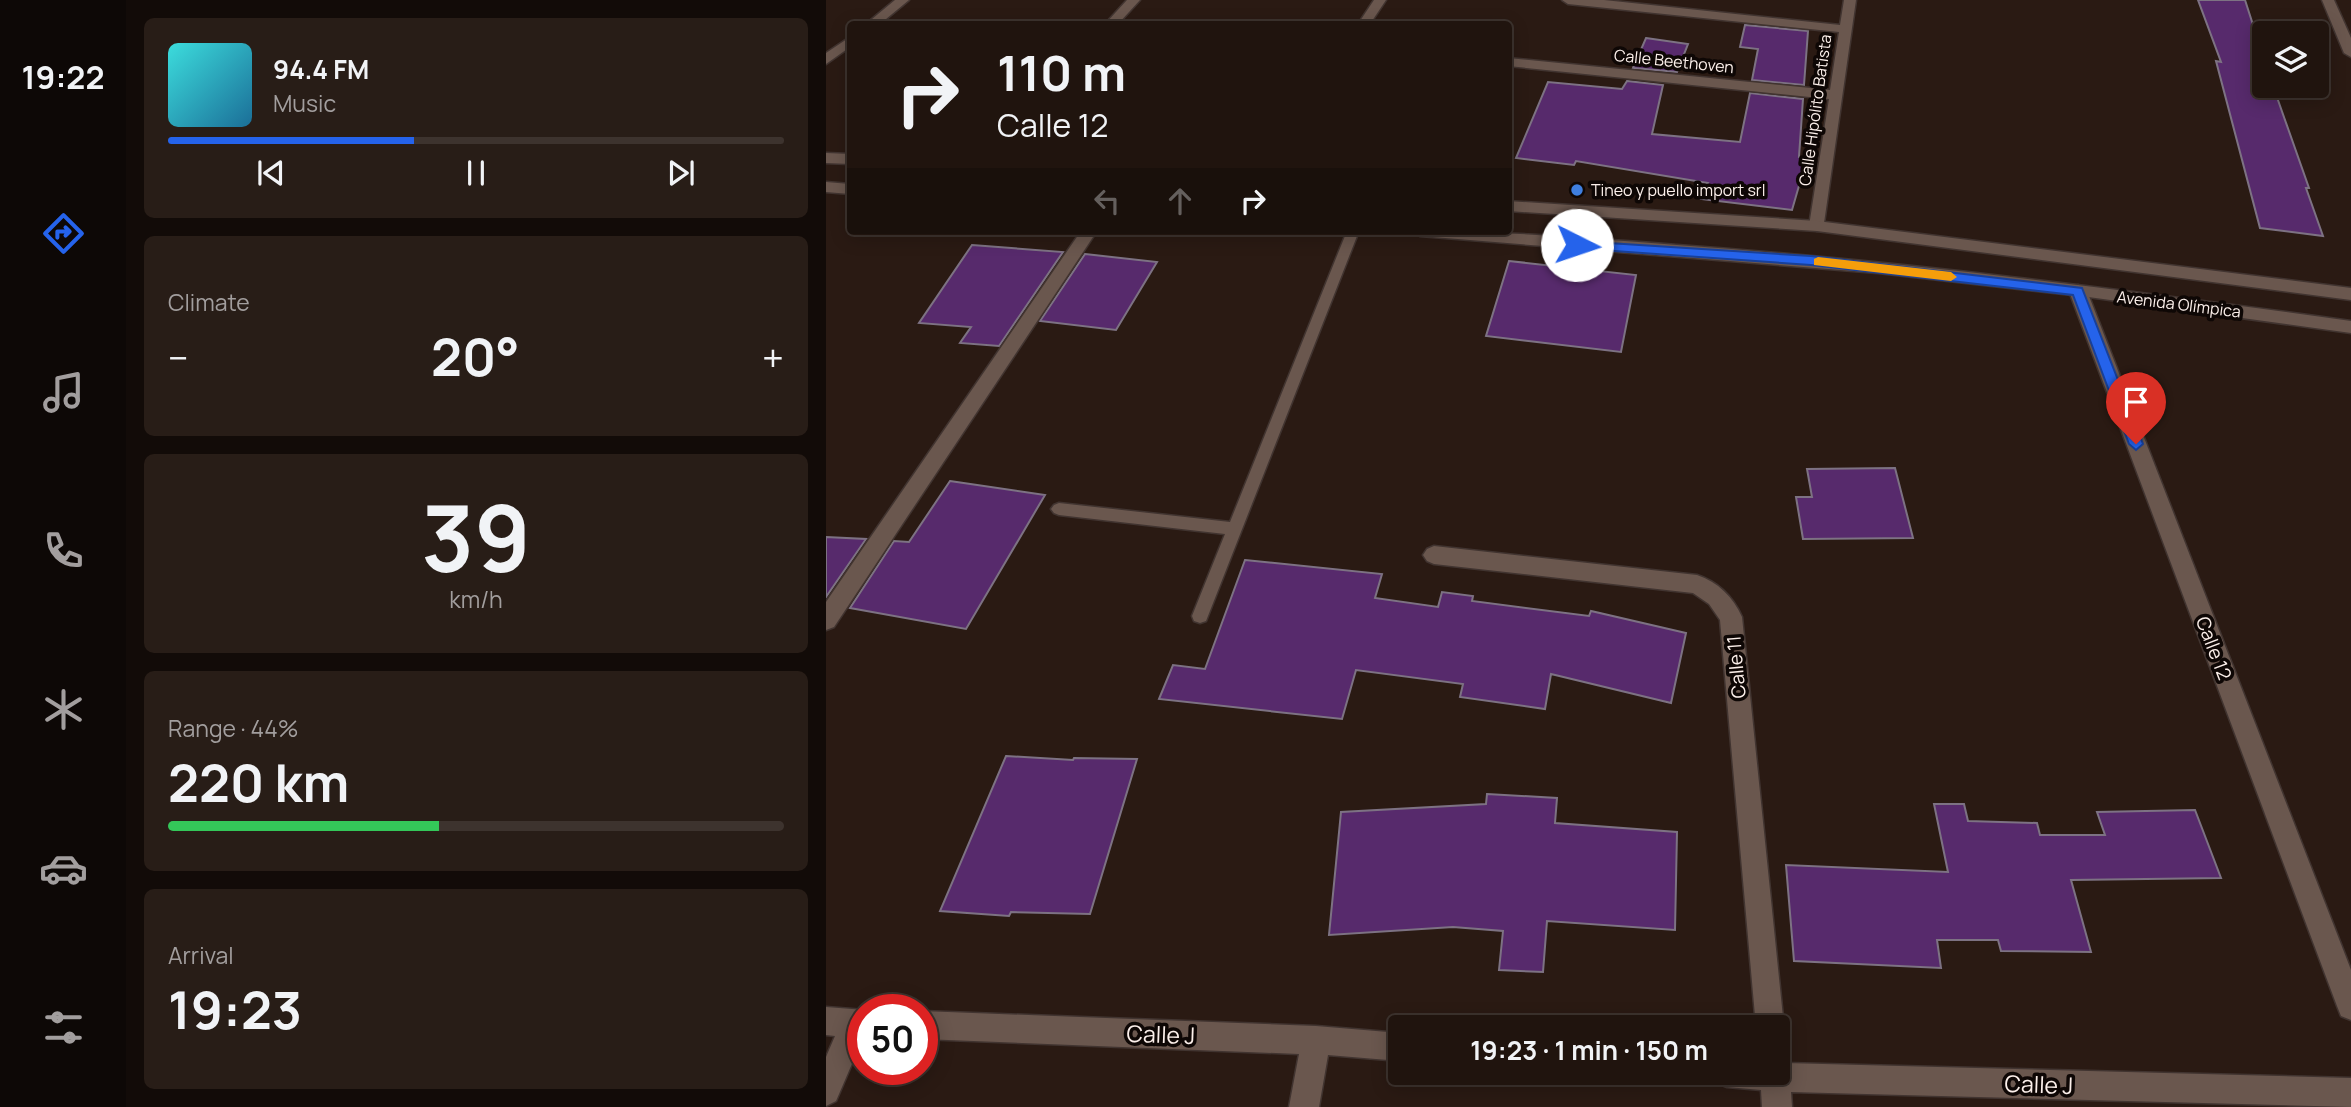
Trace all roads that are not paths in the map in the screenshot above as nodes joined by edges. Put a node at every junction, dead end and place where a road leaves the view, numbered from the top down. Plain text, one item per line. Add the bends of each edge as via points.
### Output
1 (903, 0) edge
2 (1134, 0) edge
3 (1380, 0) edge
4 (1567, 0) edge
5 (1850, 0) edge
6 (2328, 0) edge
7 (876, 21) edge
8 (1114, 21) edge
9 (1366, 21) edge
10 (1845, 29) junction
11 (847, 43) edge
12 (2351, 53) edge
13 (826, 60) edge
14 (1512, 62) edge
15 (1835, 95) junction
16 (826, 158) edge
17 (847, 159) edge
18 (826, 187) edge
19 (847, 189) edge
20 (1512, 206) edge
21 (1584, 211) junction
22 (1817, 226) junction
23 (1086, 235) edge
24 (1351, 235) edge
25 (1465, 235) edge
26 (1577, 245) junction
27 (2078, 291) junction
28 (2351, 294) edge
29 (2351, 327) edge
30 (1059, 509) dead end
31 (1236, 529) junction
32 (1434, 555) dead end
33 (1200, 615) dead end
34 (826, 620) edge
35 (2351, 1006) edge
36 (1769, 1015) edge
37 (826, 1021) edge
38 (847, 1022) edge
39 (938, 1027) edge
40 (1316, 1040) junction
41 (1388, 1046) edge
42 (847, 1048) edge
43 (1790, 1075) edge
44 (1776, 1085) edge
45 (826, 1091) edge
46 (2351, 1093) edge
47 (1304, 1107) edge
48 (1777, 1107) edge

1 - 7 street
2 - 8 street
3 - 9 street
4 - 10 street
5 - 10 street, Calle Hipólito Batista
6 - 12 street
10 - 15 street, Calle Hipólito Batista
11 - 13 street
14 - 15 street, Calle Beethoven
15 - 22 street, Calle Hipólito Batista
16 - 17 street
18 - 19 street
20 - 21 street, Avenida Olímpica
21 - 22 street, Avenida Olímpica
21 - 26 street
22 - 28 street, Avenida Olímpica
23 - 34 street
24 - 31 lane
25 - 26 street, Avenida Olímpica
26 - 27 street, Avenida Olímpica via 1811,261
27 - 29 street, Avenida Olímpica
27 - 35 street, Calle 12
30 - 31 lane
31 - 33 lane
32 - 36 street, Calle 11 via 1697,584 1717,597 1731,617
37 - 38 street
39 - 40 street, Calle J
40 - 41 street, Calle J
40 - 47 street
42 - 45 street
43 - 46 street, Calle J
44 - 48 street

